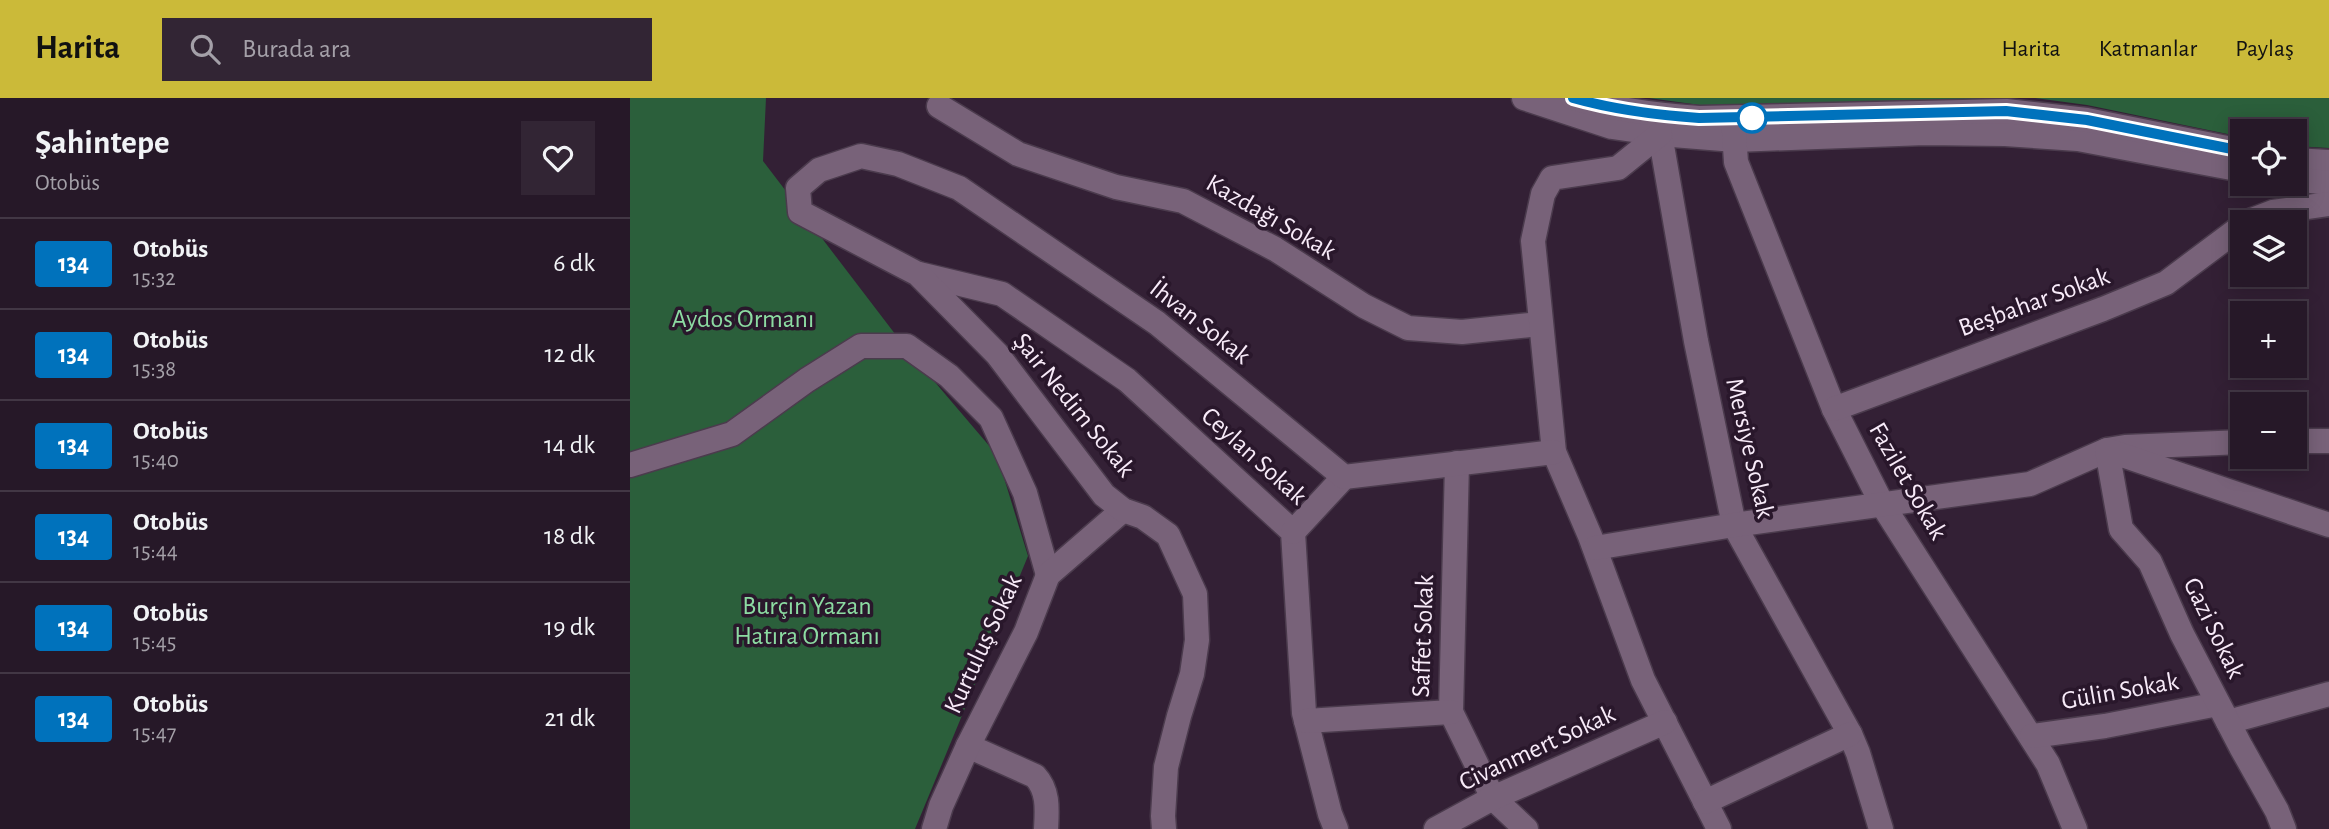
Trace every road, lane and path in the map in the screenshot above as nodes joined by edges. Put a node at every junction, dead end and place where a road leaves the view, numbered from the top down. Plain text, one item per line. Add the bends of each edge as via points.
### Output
1 (1524, 98) edge
2 (1573, 98) edge
3 (939, 106) dead end
4 (1660, 125) junction
5 (1734, 129) junction
6 (2230, 149) edge
7 (2307, 161) edge
8 (2329, 163) edge
9 (2230, 168) edge
10 (819, 170) joint
11 (2307, 180) edge
12 (2329, 183) edge
13 (2329, 204) edge
14 (2287, 210) edge
15 (2230, 235) edge
16 (918, 274) junction
17 (1540, 324) junction
18 (1834, 409) junction
19 (2307, 441) edge
20 (2329, 441) edge
21 (2230, 443) edge
22 (2107, 450) junction
23 (1554, 452) junction
24 (1457, 463) junction
25 (630, 465) edge
26 (1344, 477) junction
27 (1882, 504) junction
28 (1123, 510) junction
29 (1734, 525) junction
30 (2329, 525) edge
31 (1293, 532) junction
32 (1595, 548) junction
33 (1048, 575) junction
34 (2329, 694) edge
35 (1451, 712) junction
36 (2223, 713) junction
37 (1306, 721) junction
38 (1665, 722) junction
39 (1850, 734) junction
40 (2032, 736) junction
41 (968, 746) junction
42 (1493, 798) junction
43 (1705, 802) junction
44 (934, 829) edge
45 (1046, 829) edge
46 (1164, 829) edge
47 (1336, 829) edge
48 (1436, 829) edge
49 (1526, 829) edge
50 (1719, 829) edge
51 (1881, 829) edge
52 (2075, 829) edge
53 (2284, 829) edge

1 - 4 street via 1612,127
2 - 4 street
3 - 17 street, Kazdağı Sokak via 1018,154 1116,187 1183,201 1408,328 1462,332
4 - 5 street
4 - 17 street via 1618,169 1552,178 1543,194 1533,242
4 - 29 street, Mersiye Sokak via 1696,341
5 - 6 street via 2006,111 2087,120
5 - 9 street via 2078,139
5 - 18 street, Fazilet Sokak via 1736,162
7 - 8 street
10 - 16 street, Şair Nedim Sokak via 798,188 800,212
10 - 26 street, İhvan Sokak via 862,156 898,164 959,188 1157,323
11 - 12 street
13 - 14 street
15 - 18 street, Beşbahar Sokak via 2166,283
16 - 28 street, Şair Nedim Sokak via 997,354 1104,495
16 - 31 street, Ceylan Sokak via 1002,294 1127,380
17 - 23 street
18 - 27 street, Fazilet Sokak
19 - 20 street
21 - 22 street
22 - 27 street via 2030,484
22 - 30 street
22 - 36 street, Gazi Sokak via 2121,529 2150,562
23 - 24 street
23 - 32 street
24 - 26 street
24 - 35 street, Saffet Sokak
25 - 33 street via 732,434 862,346 907,346 949,376 991,418 1025,493
26 - 31 street
27 - 29 street
27 - 40 street, Fazilet Sokak
28 - 33 street, Kurtuluş Sokak
28 - 46 street, Şair Nedim Sokak via 1143,517 1168,535 1195,594 1197,640 1166,767
29 - 32 street
29 - 39 street, Mersiye Sokak
31 - 37 street, Ceylan Sokak
32 - 38 street via 1643,680
33 - 41 street, Kurtuluş Sokak via 1026,632
34 - 36 street, Gülin Sokak
35 - 37 street
35 - 42 street, Saffet Sokak
36 - 40 street, Gülin Sokak
36 - 53 street, Gazi Sokak
37 - 47 street, Ceylan Sokak
38 - 42 street, Civanmert Sokak
38 - 43 street
39 - 43 street
39 - 51 street, Mersiye Sokak
40 - 52 street, Fazilet Sokak via 2049,764
41 - 44 street, Kurtuluş Sokak
41 - 45 street via 1028,771 1041,782
42 - 48 street, Civanmert Sokak
42 - 49 street, Saffet Sokak
43 - 50 street

